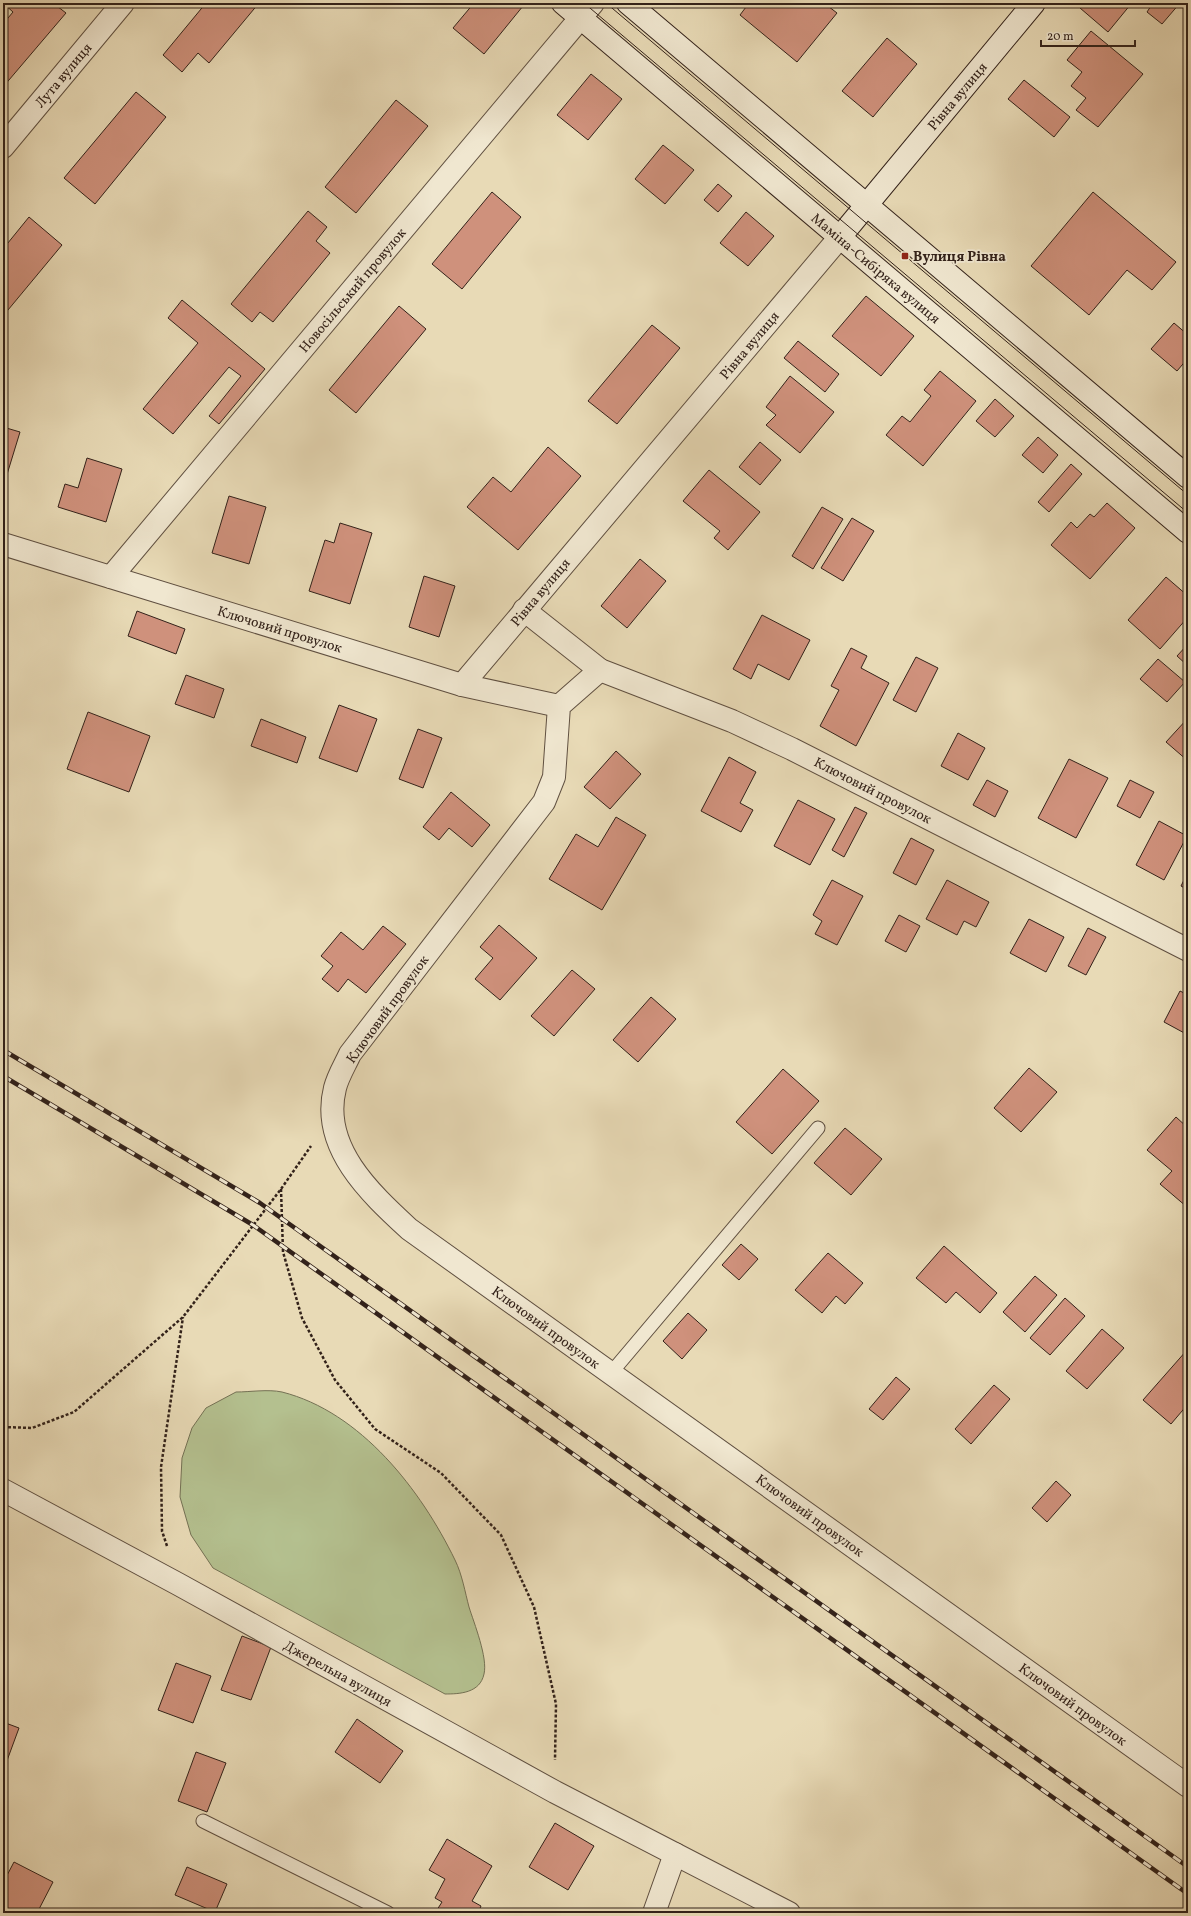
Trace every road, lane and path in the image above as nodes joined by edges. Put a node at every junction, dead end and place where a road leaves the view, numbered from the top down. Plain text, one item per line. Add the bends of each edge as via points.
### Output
1 (123, 3) edge
2 (564, 3) edge
3 (628, 3) edge
4 (1034, 3) edge
5 (587, 10) edge
6 (3, 147) edge
7 (867, 205) junction
8 (840, 237) junction
9 (1188, 477) edge
10 (1188, 532) edge
11 (3, 544) edge
12 (110, 577) junction
13 (524, 610) junction
14 (600, 670) junction
15 (462, 684) junction
16 (559, 706) junction
17 (1188, 950) edge
18 (332, 1116) junction
19 (818, 1128) dead end
20 (280, 1189) junction
21 (183, 1317) junction
22 (610, 1373) junction
23 (3, 1427) edge
24 (3, 1490) edge
25 (178, 1584) junction
26 (1188, 1786) edge
27 (555, 1792) junction
28 (203, 1821) dead end
29 (675, 1854) junction
30 (388, 1913) edge
31 (654, 1913) edge
32 (789, 1913) edge

1 - 6 street, Лута вулиця
2 - 5 street, Маміна-Сибіряка вулиця
3 - 7 street
4 - 7 street, Рівна вулиця
5 - 8 street, Маміна-Сибіряка вулиця
5 - 12 street, Новосільський провулок
7 - 8 street, Рівна вулиця
7 - 9 street
8 - 10 street, Маміна-Сибіряка вулиця
8 - 13 street, Рівна вулиця
11 - 12 street, Ключовий провулок
12 - 15 street, Ключовий провулок
13 - 14 street, Ключовий провулок
13 - 15 street, Рівна вулиця
14 - 16 street
14 - 17 street, Ключовий провулок via 732,720
15 - 16 street, Ключовий провулок
16 - 18 street, Ключовий провулок via 554,777 544,802 350,1054 335,1087
18 - 20 path
18 - 22 street, Ключовий провулок via 341,1148 356,1176 386,1208 409,1229
19 - 22 lane
20 - 21 path
20 - 27 path via 283,1252 302,1318 335,1380 376,1429 441,1473 501,1535 534,1607 556,1704
21 - 23 path via 74,1412 32,1428
21 - 25 path via 161,1467 162,1531
22 - 26 street, Ключовий провулок
24 - 25 street, Джерельна вулиця
25 - 27 street, Джерельна вулиця
27 - 29 street, Джерельна вулиця
28 - 30 lane
29 - 31 street
29 - 32 street, Джерельна вулиця

